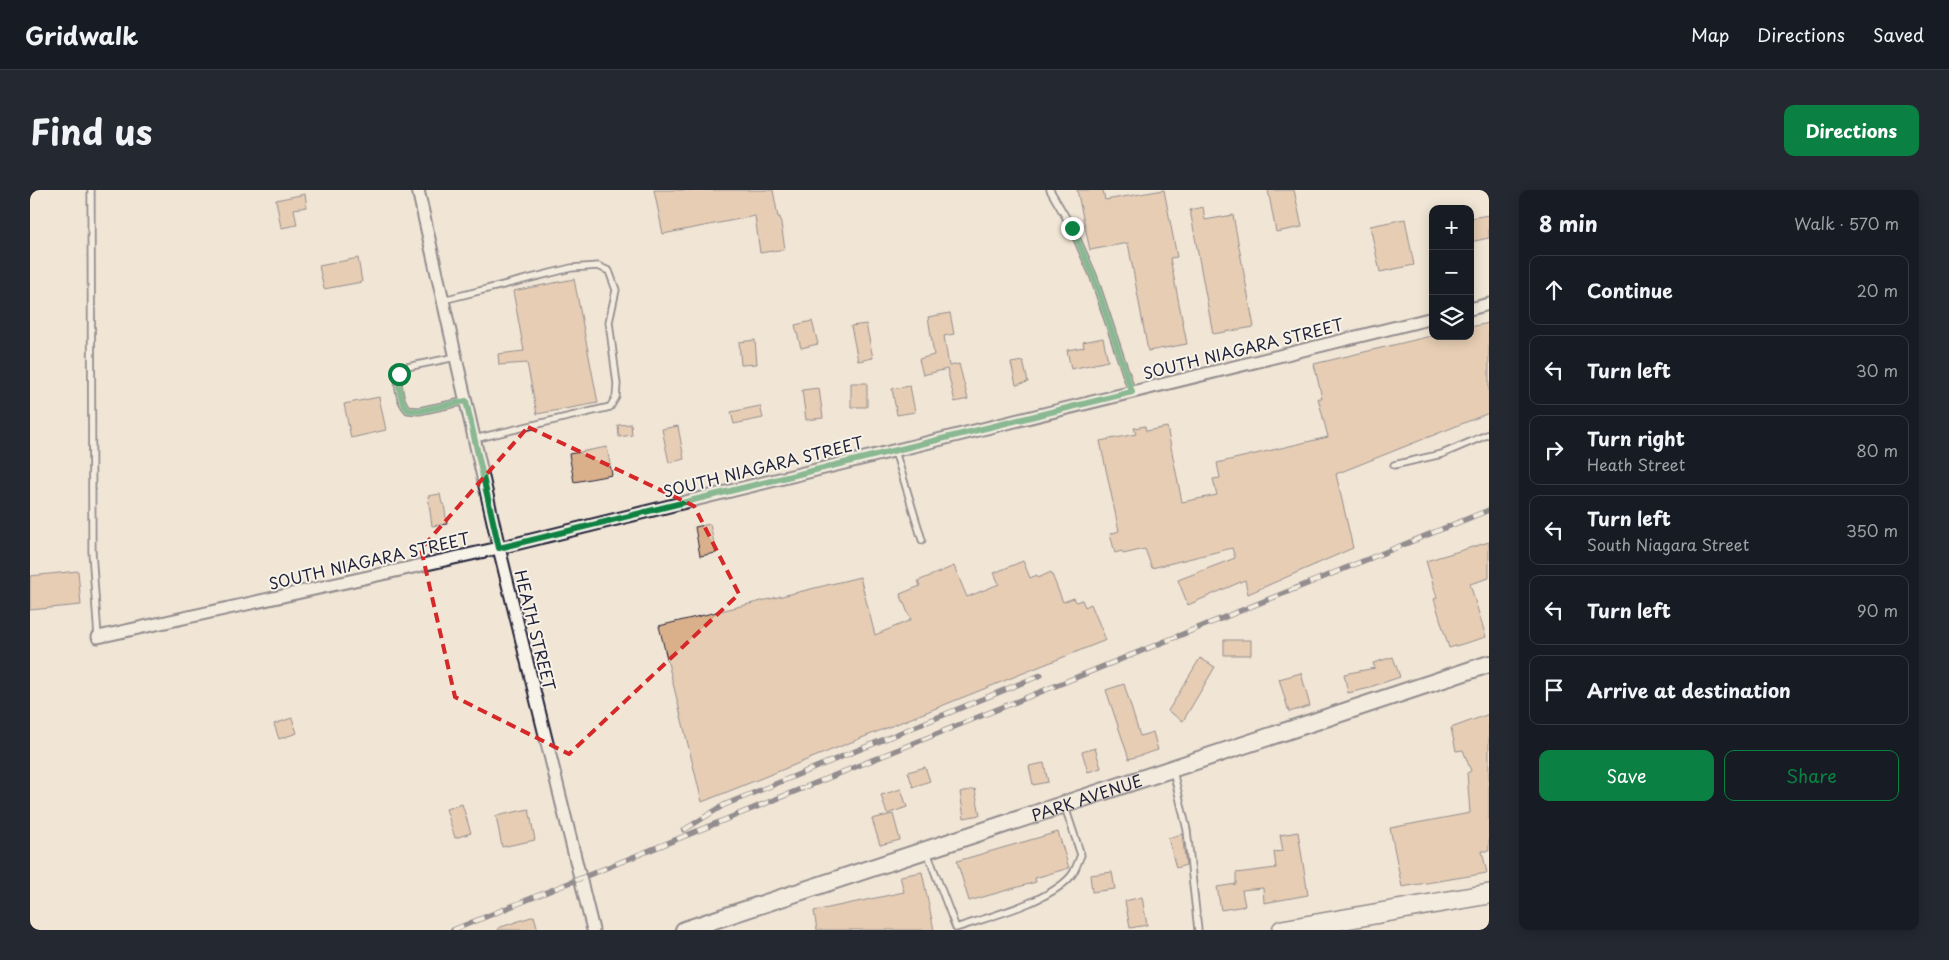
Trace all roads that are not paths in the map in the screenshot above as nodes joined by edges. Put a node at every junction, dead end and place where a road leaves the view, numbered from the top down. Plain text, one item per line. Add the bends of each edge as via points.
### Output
1 (91, 190) edge
2 (418, 190) edge
3 (1050, 190) edge
4 (443, 300) junction
5 (1489, 304) edge
6 (1474, 308) edge
7 (1429, 319) edge
8 (456, 357) junction
9 (1132, 392) junction
10 (466, 401) junction
11 (1489, 434) edge
12 (474, 439) junction
13 (895, 450) junction
14 (1394, 465) dead end
15 (922, 540) dead end
16 (499, 548) junction
17 (98, 637) joint
18 (1489, 664) edge
19 (1172, 768) junction
20 (1064, 804) junction
21 (926, 850) junction
22 (1489, 894) edge
23 (593, 930) edge
24 (684, 930) edge
25 (1198, 930) edge
26 (1282, 930) edge

1 - 17 lane via 92,552
2 - 4 street, HEATH STREET
3 - 9 lane via 1093,275
4 - 8 street, HEATH STREET
4 - 12 lane via 571,268 598,266 609,271 616,290 609,322 617,384 616,397 610,407
5 - 6 street
7 - 9 street, SOUTH NIAGARA STREET
8 - 10 street, HEATH STREET
8 - 10 lane via 402,368 400,390 408,410 419,411
9 - 13 street, SOUTH NIAGARA STREET
10 - 12 street, HEATH STREET
11 - 14 lane via 1442,454
12 - 16 street, HEATH STREET
13 - 15 lane
13 - 16 street, SOUTH NIAGARA STREET
16 - 17 street, SOUTH NIAGARA STREET
16 - 23 street, HEATH STREET
18 - 19 main road, PARK AVENUE
19 - 20 main road, PARK AVENUE
19 - 25 lane via 1187,830
20 - 21 main road, PARK AVENUE
20 - 21 lane via 1081,855 1072,875 1053,891 1012,910 956,928
21 - 24 main road, PARK AVENUE
22 - 26 highway

